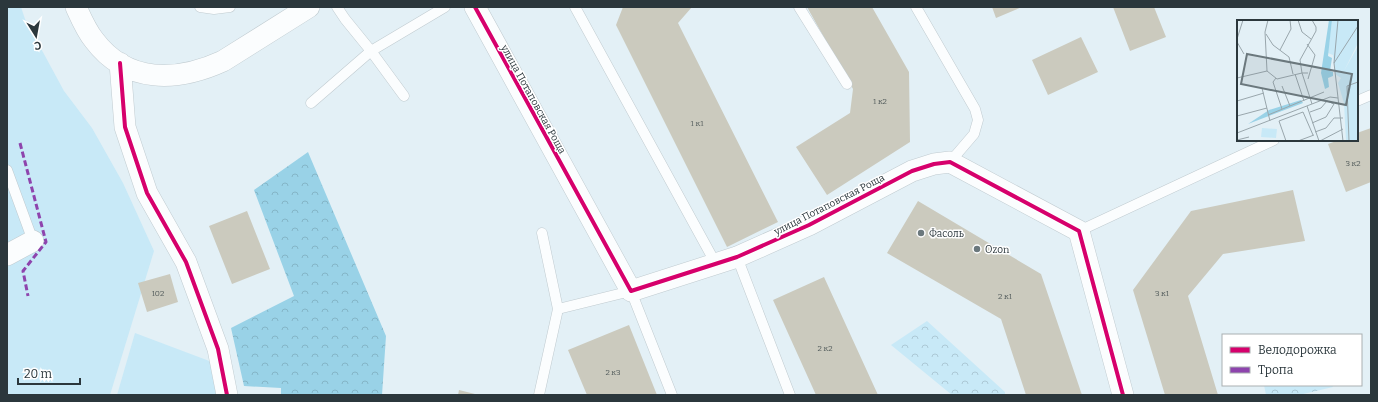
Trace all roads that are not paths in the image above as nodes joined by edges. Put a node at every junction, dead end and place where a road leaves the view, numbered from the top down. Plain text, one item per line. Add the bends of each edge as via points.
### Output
1 (76, 7) edge
2 (200, 7) edge
3 (230, 7) edge
4 (309, 7) edge
5 (337, 7) edge
6 (444, 7) edge
7 (475, 7) edge
8 (575, 7) edge
9 (799, 7) edge
10 (916, 7) edge
11 (371, 51) junction
12 (120, 63) junction
13 (848, 84) dead end
14 (1371, 95) edge
15 (404, 96) dead end
16 (1358, 101) edge
17 (311, 104) dead end
18 (1272, 141) edge
19 (950, 162) junction
20 (7, 170) edge
21 (1079, 231) junction
22 (542, 233) dead end
23 (33, 241) joint
24 (7, 255) edge
25 (737, 257) junction
26 (716, 264) junction
27 (631, 291) junction
28 (558, 309) junction
29 (218, 350) junction
30 (227, 395) edge
31 (234, 395) edge
32 (539, 395) edge
33 (672, 395) edge
34 (790, 395) edge
35 (1123, 395) edge

1 - 12 street via 94,40
2 - 3 lane
4 - 12 street via 209,68 169,76 138,72
5 - 11 lane
6 - 11 lane
7 - 27 street, улица Потаповская Роща
8 - 26 lane
9 - 13 lane
10 - 19 lane via 975,109 978,120 974,134
11 - 15 lane
11 - 17 lane
12 - 29 street via 124,127 141,177 147,193 186,262
14 - 16 lane
18 - 21 lane
19 - 21 street
19 - 25 street, улица Потаповская Роща via 912,171 809,226
20 - 23 lane
21 - 35 street
22 - 28 lane
23 - 24 street
25 - 26 street, улица Потаповская Роща
25 - 34 lane
26 - 27 street, улица Потаповская Роща
27 - 28 lane
27 - 33 lane
28 - 32 lane
29 - 30 street
29 - 31 lane

